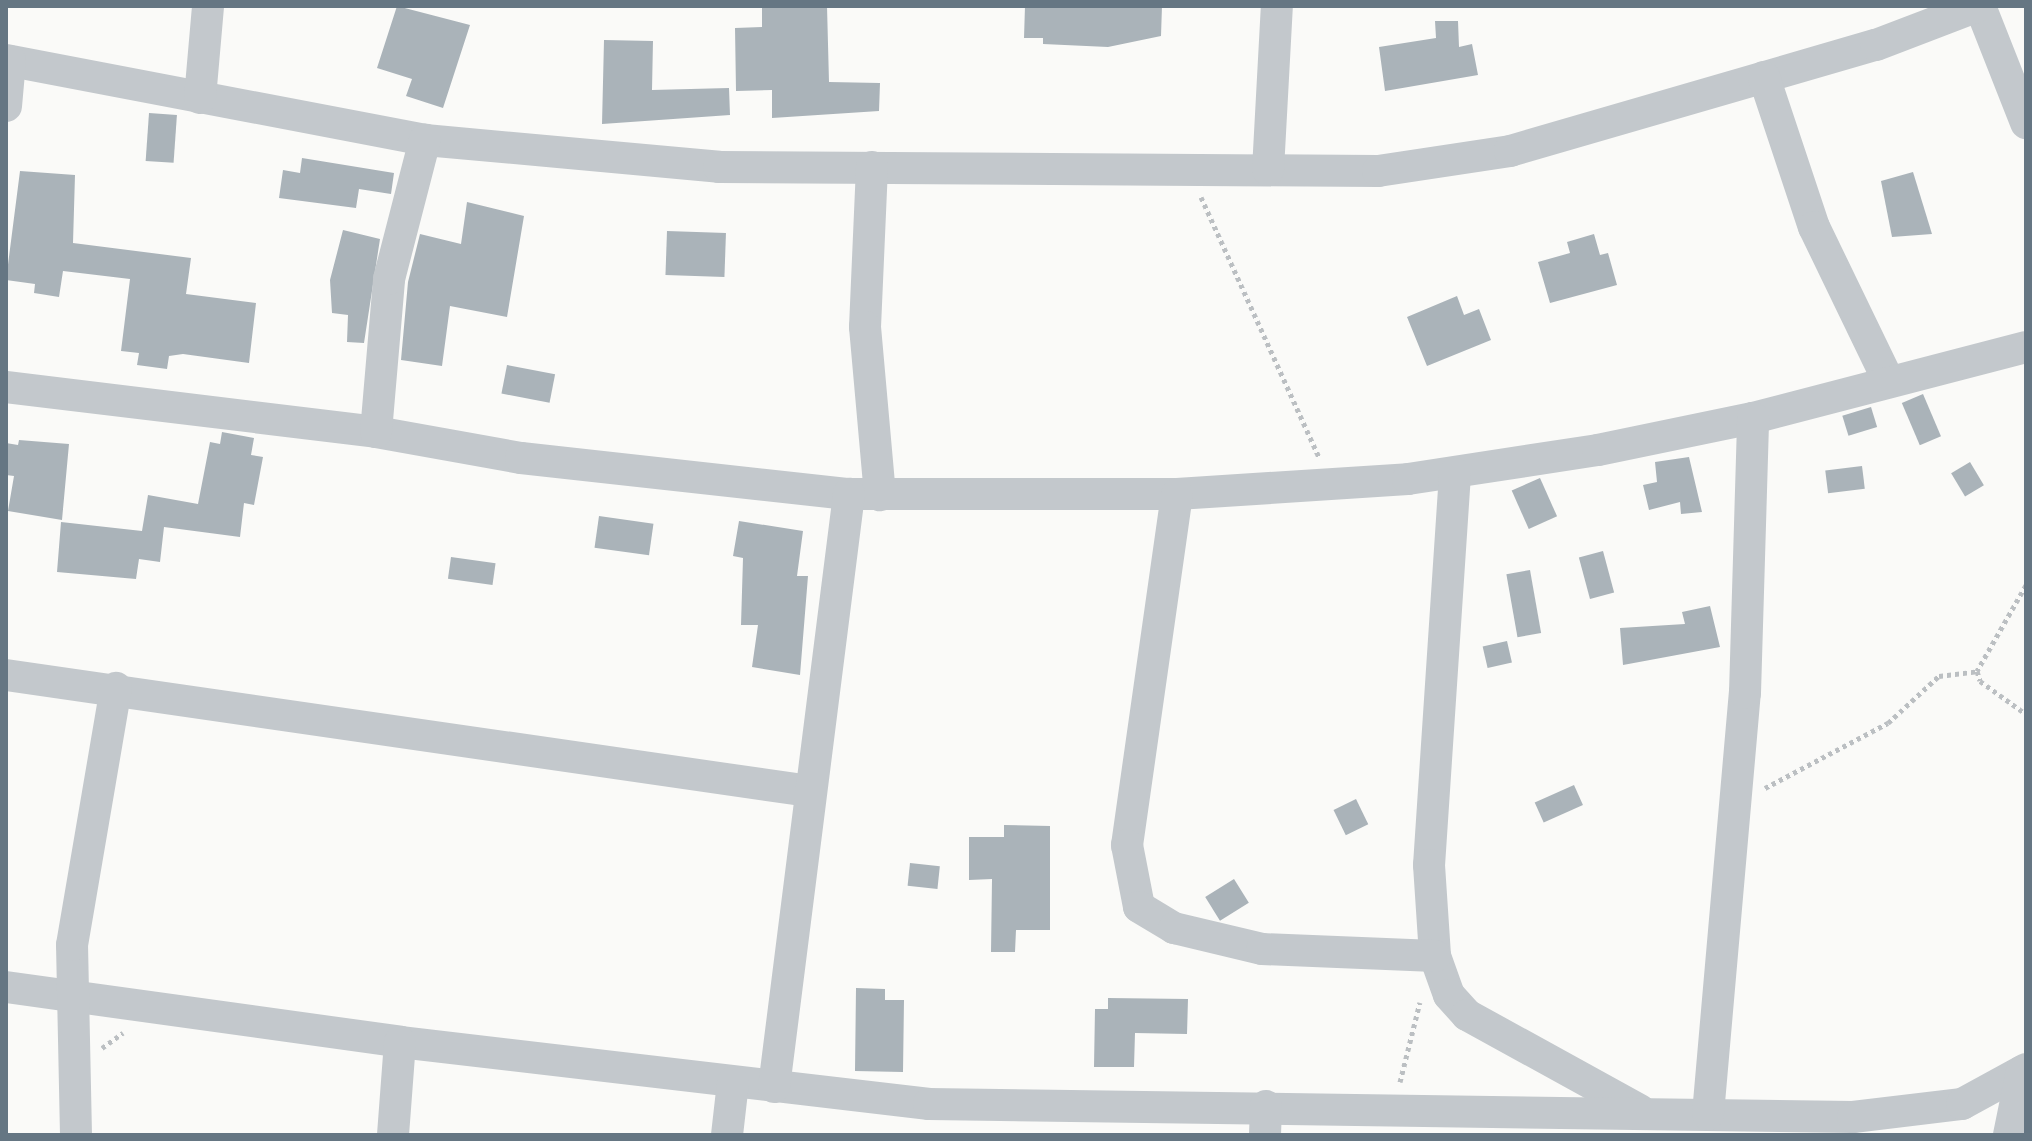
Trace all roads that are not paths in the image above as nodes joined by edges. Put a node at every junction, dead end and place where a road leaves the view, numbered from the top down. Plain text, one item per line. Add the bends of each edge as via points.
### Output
1 (208, 6) edge
2 (1277, 6) edge
3 (1979, 6) edge
4 (8, 60) edge
5 (1764, 77) junction
6 (200, 98) junction
7 (6, 106) edge
8 (2026, 123) edge
9 (425, 140) junction
10 (872, 167) junction
11 (1268, 170) junction
12 (2026, 347) edge
13 (1888, 380) junction
14 (6, 387) edge
15 (1753, 418) junction
16 (376, 432) junction
17 (1455, 474) junction
18 (864, 494) junction
19 (1177, 494) junction
20 (6, 675) edge
21 (116, 688) junction
22 (809, 791) junction
23 (1435, 956) junction
24 (6, 987) edge
25 (68, 1000) junction
26 (400, 1042) junction
27 (2024, 1070) edge
28 (733, 1082) junction
29 (774, 1087) junction
30 (1646, 1114) junction
31 (1708, 1114) junction
32 (1266, 1120) edge
33 (76, 1135) edge
34 (393, 1135) edge
35 (727, 1135) edge
36 (2009, 1135) edge

1 - 6 street
2 - 11 street
3 - 5 street
3 - 8 street
4 - 6 street
4 - 7 street
5 - 11 street via 1470,162 1378,171
5 - 13 street via 1814,227
6 - 9 street
9 - 10 street via 719,167
9 - 16 street via 389,279
10 - 11 street
10 - 18 street
12 - 13 street
13 - 15 street
14 - 16 street
15 - 17 street
15 - 31 street via 1754,554
16 - 18 street via 521,458
17 - 19 street via 1333,487
17 - 23 street via 1429,865
18 - 19 street
18 - 22 street
19 - 23 street via 1127,845 1139,907 1174,928 1262,949
20 - 21 street
21 - 22 street
21 - 25 street via 72,945
22 - 29 street
23 - 30 street via 1449,995 1467,1015
24 - 25 street
25 - 26 street
25 - 33 street via 78,1066
26 - 28 street
26 - 34 street
27 - 31 street via 1962,1104 1918,1111
27 - 36 street
28 - 29 street
28 - 35 street
29 - 32 street via 942,1105
30 - 31 street
30 - 32 street via 1398,1107

